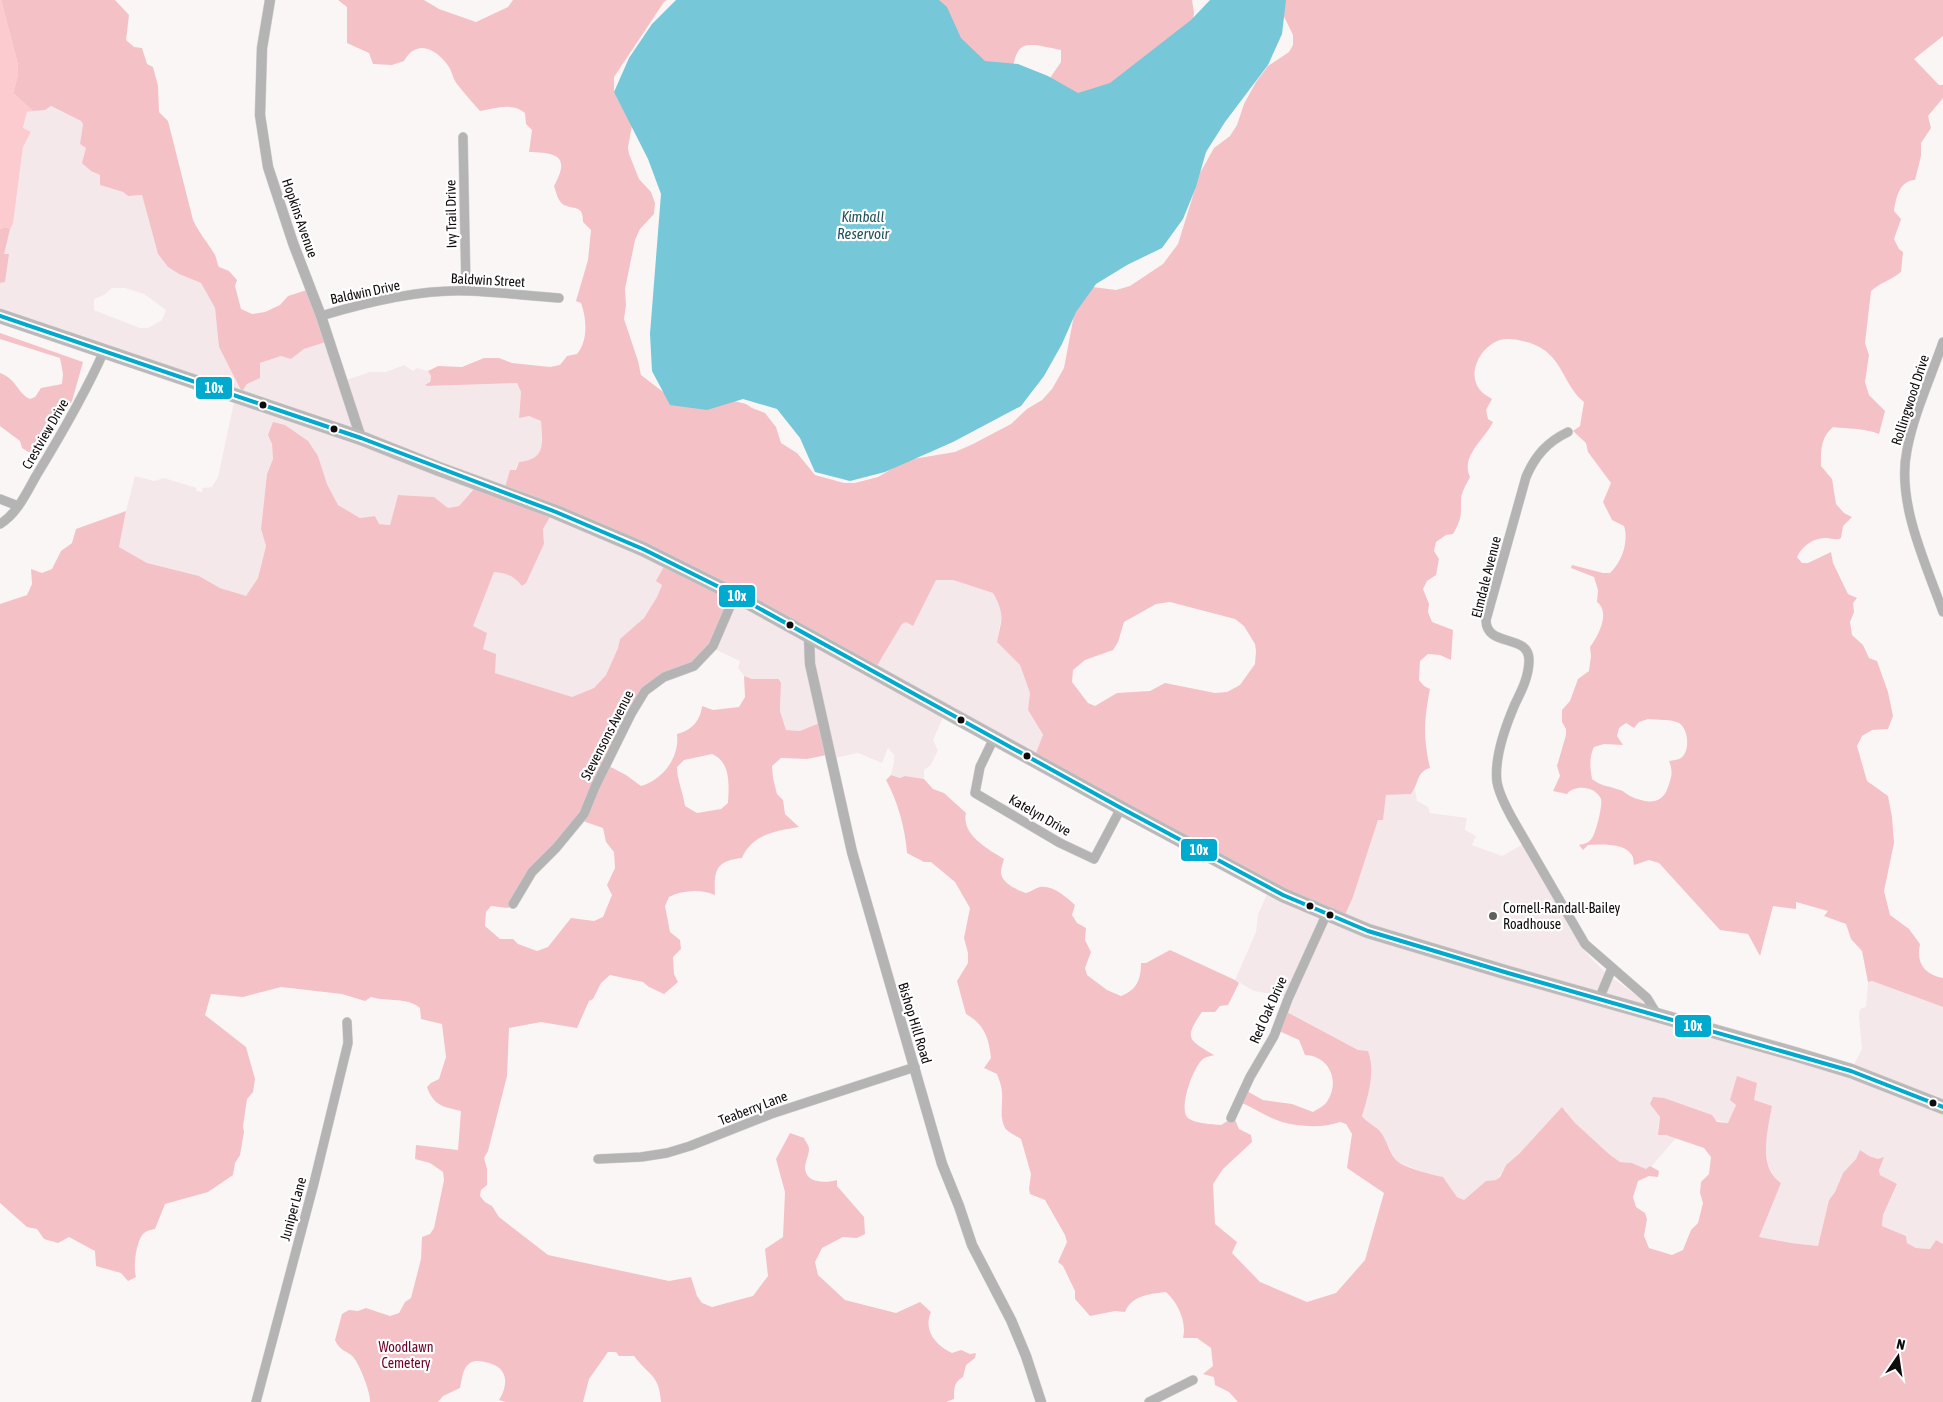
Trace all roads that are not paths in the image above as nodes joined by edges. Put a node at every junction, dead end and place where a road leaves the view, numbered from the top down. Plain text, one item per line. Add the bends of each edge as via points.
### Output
1 (270, 0) edge
2 (463, 137) dead end
3 (466, 290) junction
4 (416, 295) joint
5 (559, 298) dead end
6 (0, 316) edge
7 (321, 316) junction
8 (1943, 342) edge
9 (104, 351) junction
10 (1568, 432) dead end
11 (361, 438) junction
12 (0, 499) edge
13 (18, 506) junction
14 (0, 524) edge
15 (735, 596) junction
16 (1943, 612) edge
17 (809, 637) junction
18 (994, 738) junction
19 (1121, 808) junction
20 (513, 904) dead end
21 (1328, 913) junction
22 (1612, 968) junction
23 (1599, 999) junction
24 (1658, 1016) junction
25 (348, 1022) dead end
26 (915, 1067) junction
27 (1943, 1107) edge
28 (1231, 1118) dead end
29 (598, 1160) dead end
30 (1193, 1380) dead end
31 (256, 1402) edge
32 (1040, 1402) edge
33 (1149, 1402) edge

1 - 7 street, Hopkins Avenue via 262,48 260,115 263,144 293,243
2 - 3 street, Ivy Trail Drive
3 - 4 street, Baldwin Street
3 - 5 street, Baldwin Street
4 - 7 street, Baldwin Drive via 359,305
6 - 9 highway
7 - 11 street, Hopkins Avenue
8 - 16 street, Rollingwood Drive via 1906,451 1905,480 1913,523
9 - 11 highway
9 - 13 street, Crestview Drive via 87,390
10 - 22 street, Elmdale Avenue via 1549,443 1529,470 1486,620 1490,633 1520,645 1528,652 1529,661 1525,683 1506,726 1497,777 1504,801 1520,833 1585,944
11 - 15 highway via 596,528
12 - 13 street
13 - 14 street, Crestview Drive
15 - 17 highway
15 - 20 street, Stevensons Avenue via 713,646 694,666 664,677 645,691 630,714 584,814 532,872
17 - 18 highway
17 - 26 street, Bishop Hill Road via 810,664 849,838
18 - 19 highway
18 - 19 street, Katelyn Drive via 980,767 975,793 1060,843 1094,859
19 - 21 highway via 1283,895
21 - 23 highway via 1368,931 1420,948
21 - 28 street, Red Oak Drive via 1274,1036
22 - 23 street
22 - 24 street via 1647,998
23 - 24 highway
24 - 27 highway via 1851,1071
25 - 31 street, Juniper Lane via 348,1043
26 - 29 street, Teaberry Lane via 771,1114 667,1153
26 - 32 street, Bishop Hill Road via 942,1164 972,1245 1011,1320
30 - 33 street

